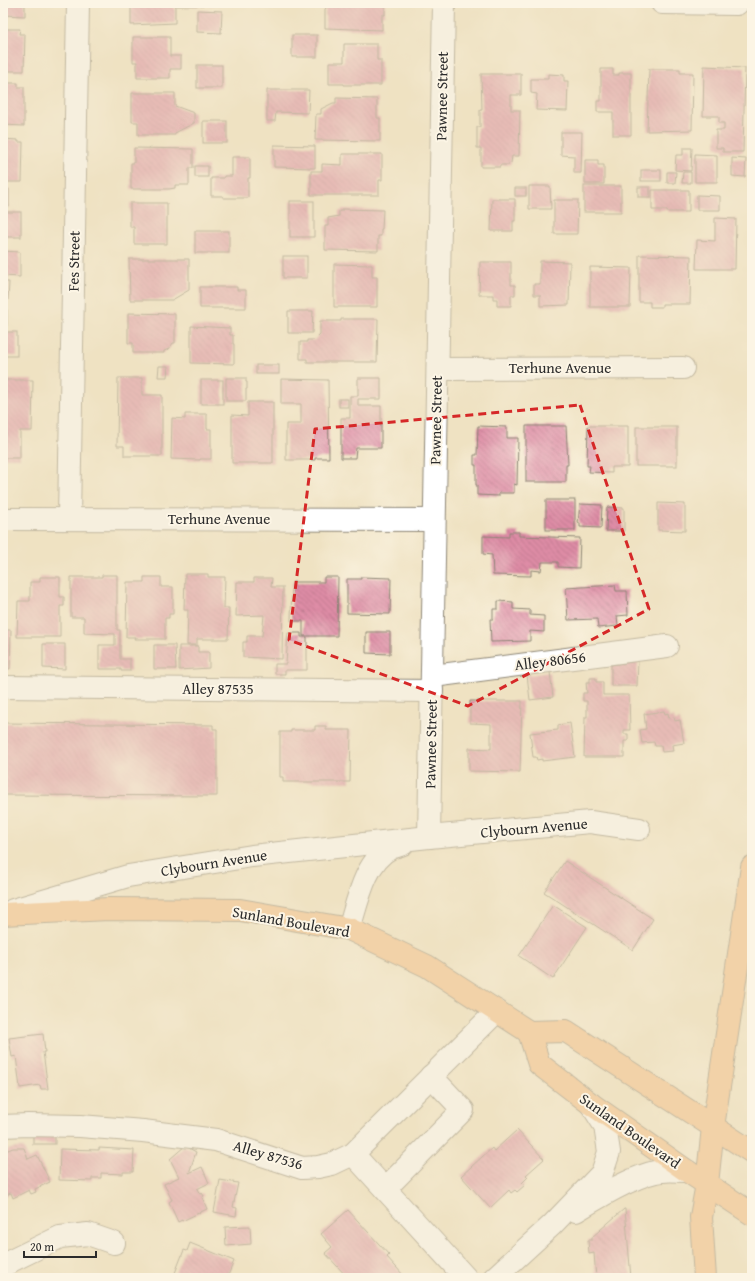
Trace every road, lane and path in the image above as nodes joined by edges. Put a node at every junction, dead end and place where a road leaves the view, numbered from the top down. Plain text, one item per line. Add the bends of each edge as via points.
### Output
1 (78, 3) edge
2 (444, 3) edge
3 (662, 3) edge
4 (737, 4) dead end
5 (683, 368) dead end
6 (438, 369) junction
7 (69, 518) junction
8 (3, 519) edge
9 (434, 520) junction
10 (667, 646) dead end
11 (433, 683) junction
12 (3, 687) edge
13 (639, 829) dead end
14 (429, 837) junction
15 (752, 867) edge
16 (3, 913) edge
17 (349, 930) junction
18 (497, 1011) junction
19 (529, 1032) junction
20 (431, 1076) junction
21 (591, 1104) junction
22 (3, 1126) edge
23 (714, 1127) junction
24 (752, 1152) edge
25 (353, 1154) junction
26 (687, 1171) junction
27 (707, 1184) junction
28 (385, 1189) junction
29 (752, 1214) edge
30 (552, 1225) junction
31 (114, 1243) dead end
32 (3, 1268) edge
33 (507, 1274) edge
34 (466, 1278) edge
35 (705, 1278) edge

1 - 7 street, Fes Street
2 - 6 street, Pawnee Street
3 - 4 street
5 - 6 street, Terhune Avenue
6 - 9 street, Pawnee Street
7 - 8 street, Terhune Avenue
7 - 9 street, Terhune Avenue
9 - 11 street, Pawnee Street
10 - 11 street, Alley 80656
11 - 12 street, Alley 87535
11 - 14 street, Pawnee Street
13 - 14 street, Clybourn Avenue via 590,822
14 - 16 street, Clybourn Avenue via 252,856 128,876
14 - 17 street, Clybourn Avenue via 391,848 378,858 366,875
15 - 23 main road
16 - 17 main road, Sunland Boulevard via 110,909 240,910
17 - 18 main road, Sunland Boulevard via 427,966
18 - 19 main road, Sunland Boulevard
18 - 20 street, Alley 87536
19 - 21 main road, Sunland Boulevard via 539,1064
19 - 23 main road via 566,1031
20 - 25 street, Alley 87536
20 - 28 street via 463,1110
21 - 26 main road, Sunland Boulevard
21 - 30 street via 605,1126 609,1152 602,1173
22 - 25 street, Alley 87536 via 80,1126 216,1140 302,1168 332,1164
23 - 24 main road
23 - 27 main road
25 - 28 street
26 - 27 main road, Sunland Boulevard
26 - 30 street via 661,1171 641,1176 598,1197
27 - 29 main road, Sunland Boulevard
27 - 35 main road via 701,1217
28 - 34 street
30 - 33 street
31 - 32 street via 88,1234 60,1237 11,1261

